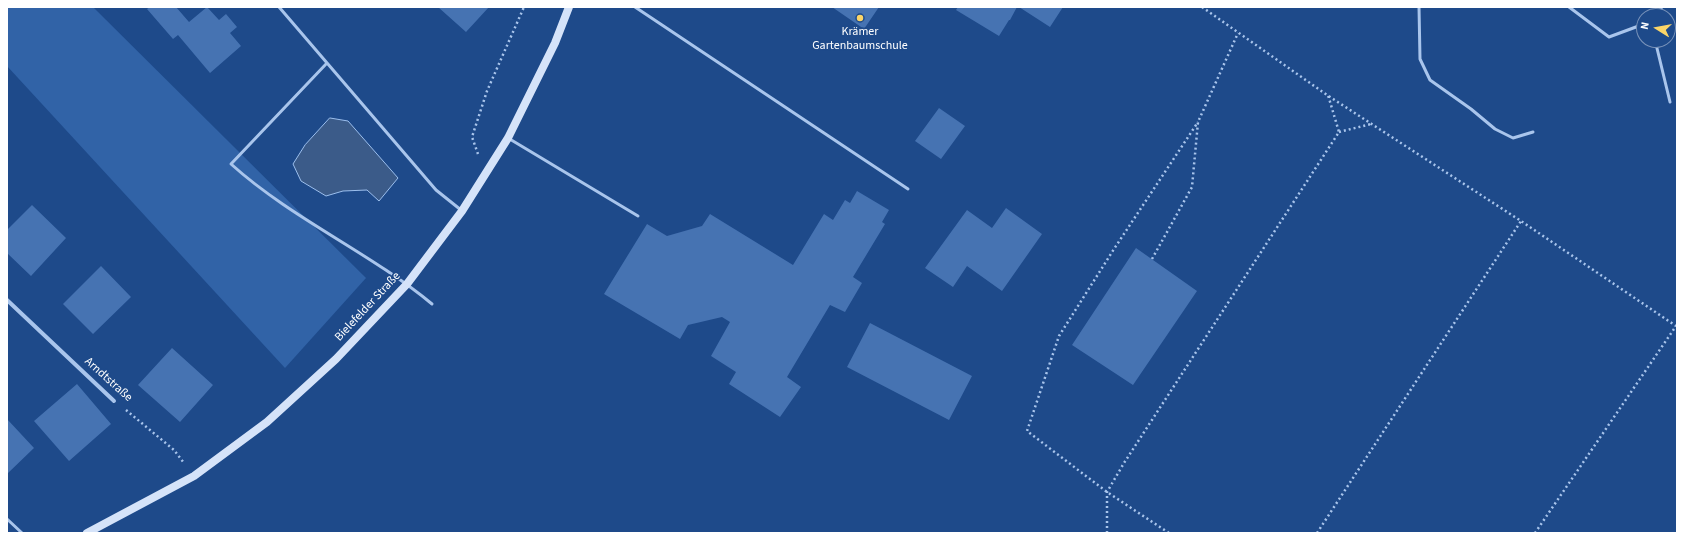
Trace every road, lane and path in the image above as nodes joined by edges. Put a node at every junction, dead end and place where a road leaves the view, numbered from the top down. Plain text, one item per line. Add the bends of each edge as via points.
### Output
1 (279, 7) edge
2 (524, 7) edge
3 (569, 7) edge
4 (634, 7) edge
5 (1202, 7) edge
6 (1419, 7) edge
7 (1569, 7) edge
8 (1636, 27) edge
9 (1238, 33) junction
10 (1657, 48) edge
11 (327, 63) junction
12 (1327, 95) junction
13 (1670, 102) dead end
14 (1198, 122) junction
15 (1372, 124) junction
16 (1338, 132) junction
17 (1533, 132) dead end
18 (508, 138) junction
19 (485, 175) junction
20 (908, 189) dead end
21 (462, 211) junction
22 (638, 216) dead end
23 (1521, 221) junction
24 (1152, 259) dead end
25 (407, 284) junction
26 (7, 300) edge
27 (432, 304) dead end
28 (1676, 326) edge
29 (114, 401) joint
30 (194, 476) junction
31 (1107, 492) junction
32 (7, 519) edge
33 (22, 533) edge
34 (87, 533) edge
35 (1107, 533) edge
36 (1169, 533) edge
37 (1317, 533) edge
38 (1534, 533) edge

1 - 11 lane
2 - 19 path via 487,91 472,137
3 - 18 main road, Bielefelder Straße via 555,42
4 - 20 lane
5 - 9 path
6 - 17 lane via 1420,59 1430,80 1471,109 1495,130 1513,138
7 - 8 lane via 1609,37
9 - 12 path
9 - 14 path
10 - 13 lane
11 - 21 lane via 436,190
11 - 25 lane via 232,164 284,206
12 - 15 path
12 - 16 path
14 - 24 path via 1192,187
14 - 31 path via 1059,336 1027,431
15 - 16 path
15 - 23 path
16 - 31 path
18 - 19 main road, Bielefelder Straße
18 - 22 lane
19 - 21 main road, Bielefelder Straße
21 - 25 main road, Bielefelder Straße
23 - 28 path
23 - 37 path
25 - 27 lane
25 - 30 main road, Bielefelder Straße via 336,359 273,416
26 - 29 street, Arndtstraße
28 - 38 path
29 - 30 path, Arndtstraße via 174,450
30 - 34 main road, Bielefelder Straße
31 - 35 path
31 - 36 path
32 - 33 lane

